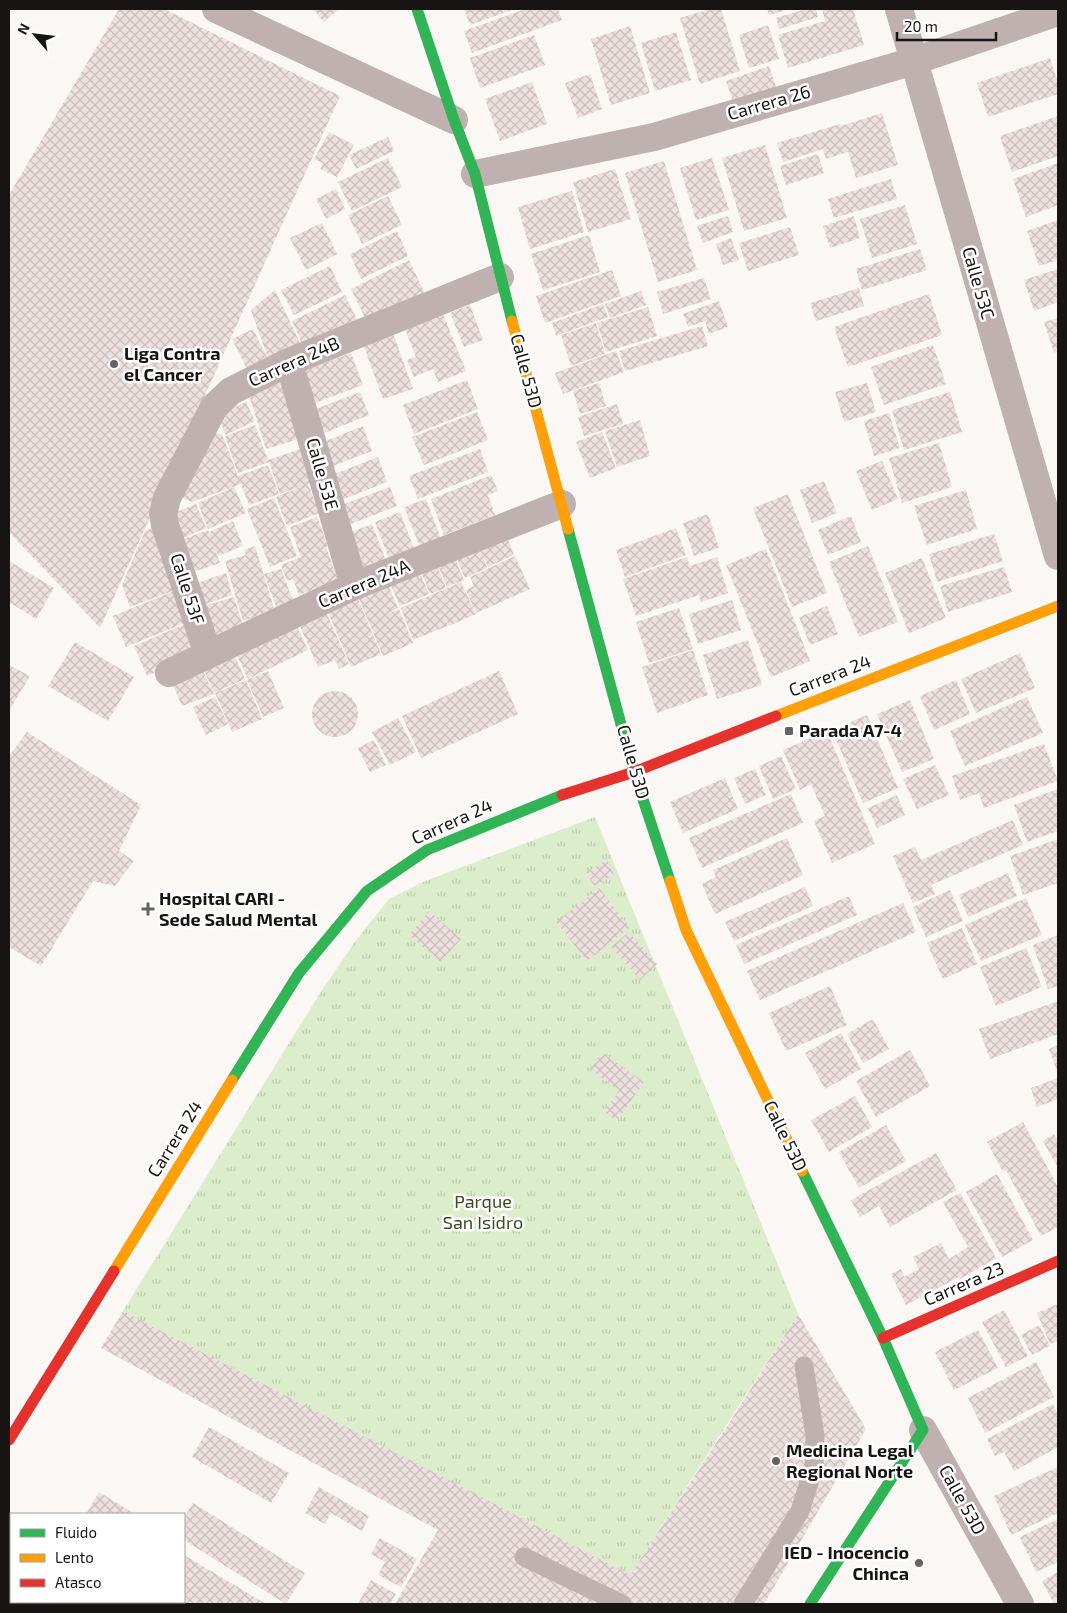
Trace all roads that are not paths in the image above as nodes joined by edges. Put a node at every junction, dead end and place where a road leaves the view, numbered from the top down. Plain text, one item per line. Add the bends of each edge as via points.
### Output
1 (216, 9) edge
2 (417, 9) edge
3 (900, 9) edge
4 (1058, 12) edge
5 (914, 61) junction
6 (454, 120) junction
7 (476, 174) junction
8 (500, 277) junction
9 (290, 362) junction
10 (562, 504) junction
11 (165, 525) joint
12 (1058, 556) edge
13 (354, 586) junction
14 (1058, 606) edge
15 (208, 654) junction
16 (169, 673) dead end
17 (634, 772) junction
18 (1058, 1261) edge
19 (883, 1338) junction
20 (804, 1366) dead end
21 (923, 1430) junction
22 (9, 1440) edge
23 (524, 1556) dead end
24 (622, 1604) edge
25 (743, 1604) edge
26 (810, 1604) edge
27 (1020, 1604) edge

1 - 6 street
2 - 6 street, Calle 53D
3 - 5 street, Calle 53C
4 - 5 street, Carrera 26
5 - 7 street, Carrera 26 via 654,137
5 - 12 street, Calle 53C
6 - 7 street, Calle 53D
7 - 8 street, Calle 53D
8 - 9 street, Carrera 24B
8 - 10 street, Calle 53D
9 - 11 street, Carrera 24B via 232,391 214,407 167,498 163,514
9 - 13 street, Calle 53E
10 - 13 street, Carrera 24A
10 - 17 street, Calle 53D
11 - 15 street, Calle 53F
13 - 15 street, Carrera 24A
14 - 17 street, Carrera 24
15 - 16 street, Carrera 24A
17 - 19 street, Calle 53D via 686,930
17 - 22 street, Carrera 24 via 550,799 427,850 367,891 299,972
18 - 19 street, Carrera 23
19 - 21 street, Calle 53D
20 - 25 lane via 815,1436 814,1467 800,1511
21 - 26 street
21 - 27 street, Calle 53D
23 - 24 lane

